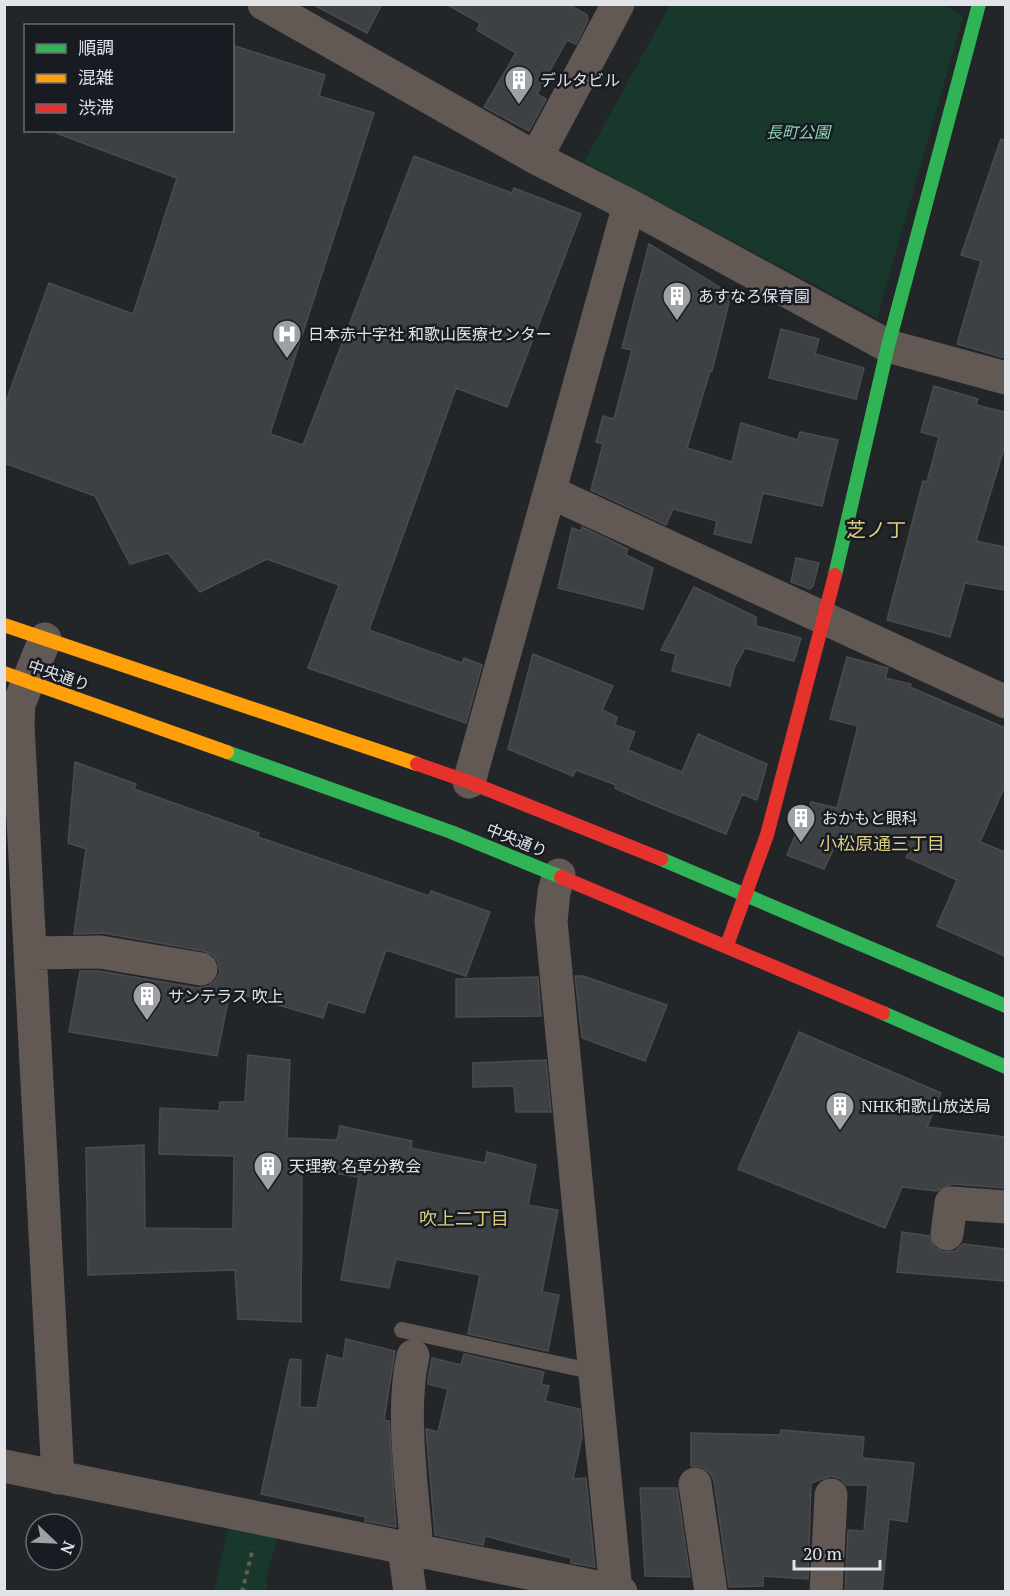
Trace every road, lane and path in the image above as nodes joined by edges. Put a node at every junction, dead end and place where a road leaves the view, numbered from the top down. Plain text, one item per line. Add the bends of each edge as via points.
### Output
1 (264, 4) edge
2 (618, 4) edge
3 (979, 4) edge
4 (536, 158) junction
5 (629, 205) junction
6 (888, 345) junction
7 (1005, 378) edge
8 (550, 492) junction
9 (825, 619) junction
10 (4, 625) edge
11 (45, 639) junction
12 (16, 678) edge
13 (1005, 702) edge
14 (468, 782) junction
15 (559, 875) junction
16 (746, 894) junction
17 (727, 945) junction
18 (30, 952) junction
19 (201, 969) dead end
20 (1005, 1006) edge
21 (1005, 1067) edge
22 (1005, 1207) edge
23 (947, 1234) dead end
24 (408, 1343) joint
25 (595, 1372) junction
26 (4, 1466) edge
27 (58, 1478) junction
28 (695, 1484) dead end
29 (831, 1495) dead end
30 (261, 1519) junction
31 (411, 1549) junction
32 (618, 1591) edge
33 (242, 1592) edge
34 (410, 1592) edge
35 (711, 1592) edge
36 (826, 1592) edge

1 - 4 street
2 - 4 street
3 - 6 main road
4 - 5 street
5 - 6 street
5 - 8 street
6 - 7 street
6 - 9 main road
8 - 9 street
8 - 14 street
9 - 13 street
9 - 16 main road
10 - 11 main road, 中央通り
11 - 12 street
11 - 14 main road, 中央通り
12 - 15 main road, 中央通り via 451,832
12 - 18 street
14 - 16 main road, 中央通り
15 - 17 main road, 中央通り
15 - 25 street via 551,921
16 - 17 main road
16 - 20 main road, 中央通り
17 - 21 main road, 中央通り
18 - 19 street via 100,952
18 - 27 street
22 - 23 street via 951,1203
24 - 25 lane
24 - 31 street
25 - 32 street
26 - 27 street
27 - 30 street
28 - 35 street
29 - 36 street
30 - 31 street
30 - 33 path
31 - 32 street
31 - 34 street

